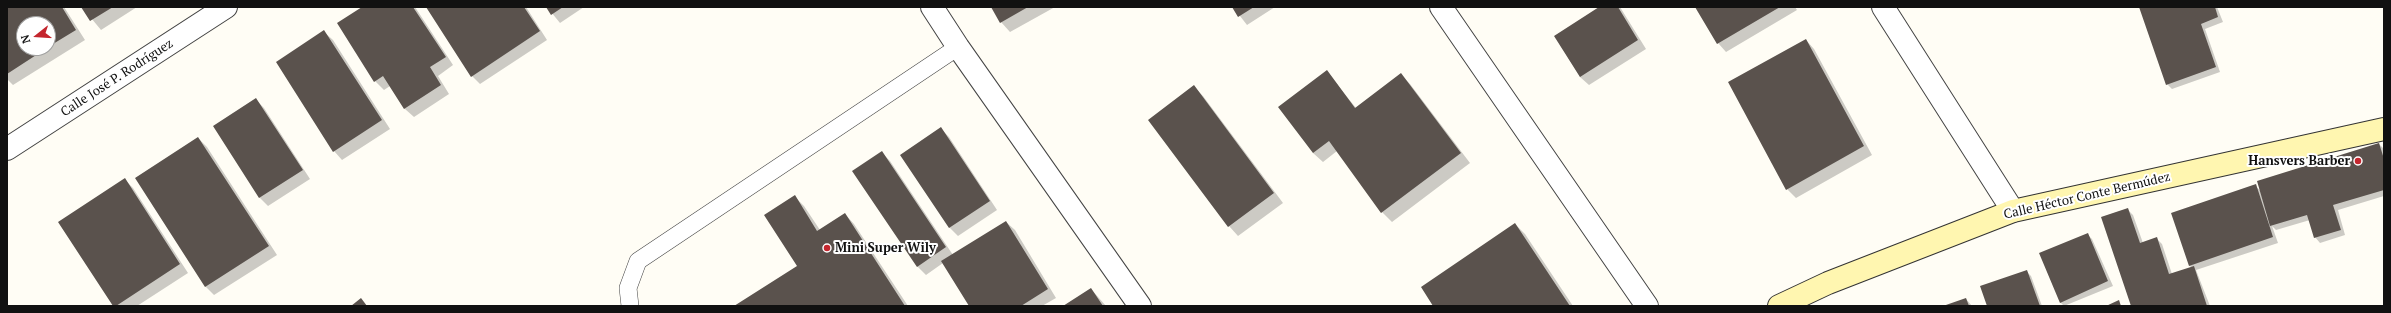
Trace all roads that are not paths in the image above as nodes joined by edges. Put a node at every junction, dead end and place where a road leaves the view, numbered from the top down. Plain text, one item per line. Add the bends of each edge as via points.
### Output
1 (226, 7) edge
2 (932, 7) edge
3 (1441, 7) edge
4 (1883, 7) edge
5 (958, 48) junction
6 (2384, 129) edge
7 (7, 149) edge
8 (2013, 211) junction
9 (630, 306) edge
10 (1140, 306) edge
11 (1646, 306) edge
12 (1779, 306) edge

1 - 7 street, Calle José P. Rodríguez
2 - 5 street
3 - 11 street
4 - 8 street
5 - 9 lane via 638,261 628,288
5 - 10 street
6 - 8 street, Calle Héctor Conte Bermúdez
8 - 12 street, Calle Héctor Conte Bermúdez via 1828,282

